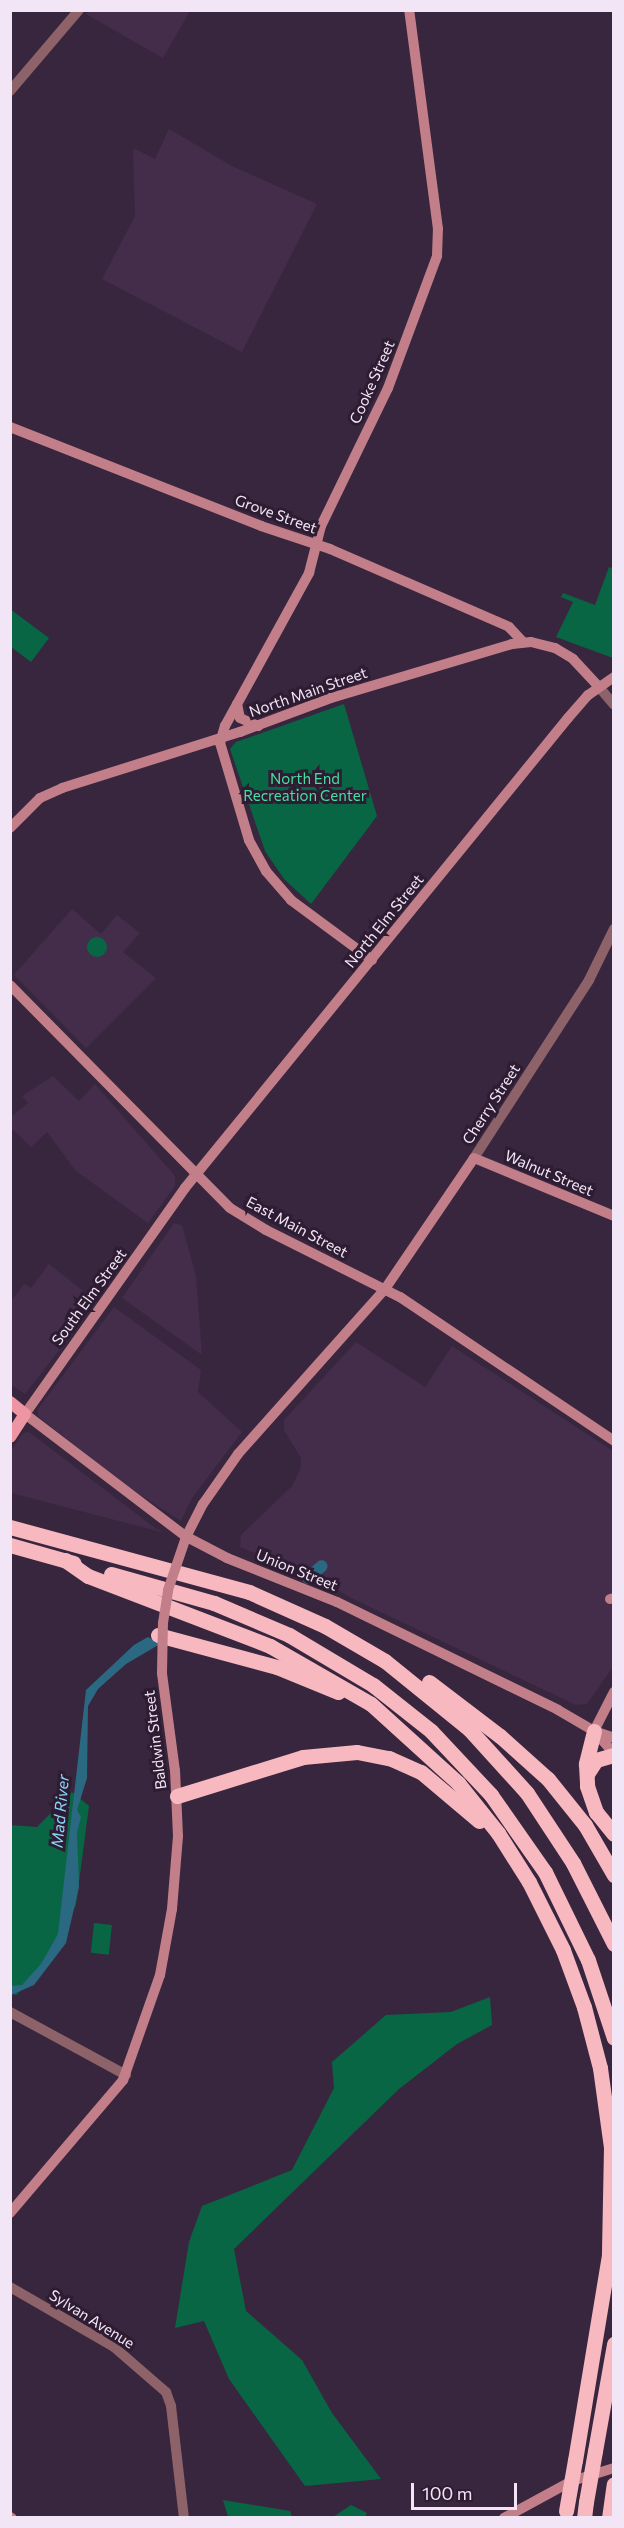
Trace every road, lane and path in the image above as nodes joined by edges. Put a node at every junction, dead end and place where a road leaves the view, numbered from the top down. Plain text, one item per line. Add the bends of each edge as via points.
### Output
1 (79, 10) edge
2 (409, 10) edge
3 (10, 91) edge
4 (10, 427) edge
5 (317, 545) junction
6 (523, 642) junction
7 (614, 677) edge
8 (599, 687) junction
9 (238, 702) junction
10 (614, 705) edge
11 (259, 726) junction
12 (221, 738) junction
13 (10, 828) edge
14 (614, 929) edge
15 (372, 960) junction
16 (10, 985) edge
17 (474, 1158) junction
18 (196, 1177) junction
19 (614, 1216) edge
20 (385, 1289) junction
21 (10, 1402) edge
22 (25, 1414) junction
23 (10, 1437) edge
24 (614, 1441) edge
25 (10, 1527) edge
26 (10, 1545) edge
27 (65, 1560) junction
28 (158, 1635) dead end
29 (385, 1661) junction
30 (614, 1692) edge
31 (397, 1726) junction
32 (594, 1731) junction
33 (614, 1738) edge
34 (614, 1754) edge
35 (586, 1777) junction
36 (177, 1796) junction
37 (614, 1834) edge
38 (614, 1875) edge
39 (543, 1908) junction
40 (614, 1944) edge
41 (11, 2012) edge
42 (614, 2038) edge
43 (126, 2075) junction
44 (10, 2213) edge
45 (10, 2287) edge
46 (614, 2344) edge
47 (614, 2468) edge
48 (613, 2490) edge
49 (585, 2510) edge
50 (565, 2514) edge
51 (184, 2517) edge
52 (504, 2517) edge
53 (609, 2517) edge

1 - 3 street
2 - 5 main road, Cooke Street via 438,251 397,366 326,515
4 - 5 main road, Grove Street
5 - 6 main road, Grove Street via 509,627
5 - 9 main road, Cooke Street via 309,573
6 - 8 main road, North Main Street via 546,645 564,653
6 - 11 main road, North Main Street via 331,698
7 - 8 main road
8 - 10 street
8 - 15 main road, North Elm Street via 568,718
9 - 11 main road via 240,718
9 - 12 main road, Cooke Street
11 - 12 main road, North Main Street
12 - 13 main road, North Main Street via 55,790 34,803
12 - 15 main road via 245,828 266,870 291,900
14 - 17 street, Cherry Street via 589,980
15 - 18 main road, North Elm Street
16 - 18 main road, East Main Street
17 - 19 main road, Walnut Street
17 - 20 main road, Cherry Street
18 - 20 main road, East Main Street via 252,1223
18 - 22 main road, South Elm Street
20 - 24 main road, East Main Street
20 - 36 main road, Baldwin Street, bridge via 238,1455 203,1504 186,1537 168,1590 161,1643
21 - 22 main road, Union Street
22 - 23 main road, South Elm Street
22 - 32 main road, Union Street via 142,1507 197,1543 337,1602
25 - 29 highway via 243,1590 326,1626
26 - 27 highway
27 - 31 highway via 88,1576 195,1614 285,1653 347,1688
27 - 42 highway via 214,1603 275,1628 352,1671 416,1718 477,1779 540,1864 585,1951
28 - 31 highway via 298,1674
29 - 38 highway via 401,1664 418,1675 526,1758 579,1817
29 - 40 highway via 469,1729 527,1793 577,1869
30 - 32 main road
31 - 39 highway via 441,1765 487,1818
32 - 33 main road, Union Street
32 - 34 main road, Union Street
32 - 35 highway
34 - 35 highway via 597,1760
35 - 37 highway via 593,1806
36 - 39 highway via 321,1753 350,1752 389,1758 421,1772 460,1803 496,1841
36 - 43 main road, Baldwin Street via 177,1860 165,1955
39 - 50 highway, bridge via 568,1962 590,2026 602,2075 611,2147 608,2261
41 - 43 street
43 - 44 main road, Baldwin Street
45 - 51 street, Sylvan Avenue via 114,2347 166,2392
46 - 49 highway, bridge
47 - 52 main road via 579,2478
48 - 53 highway

